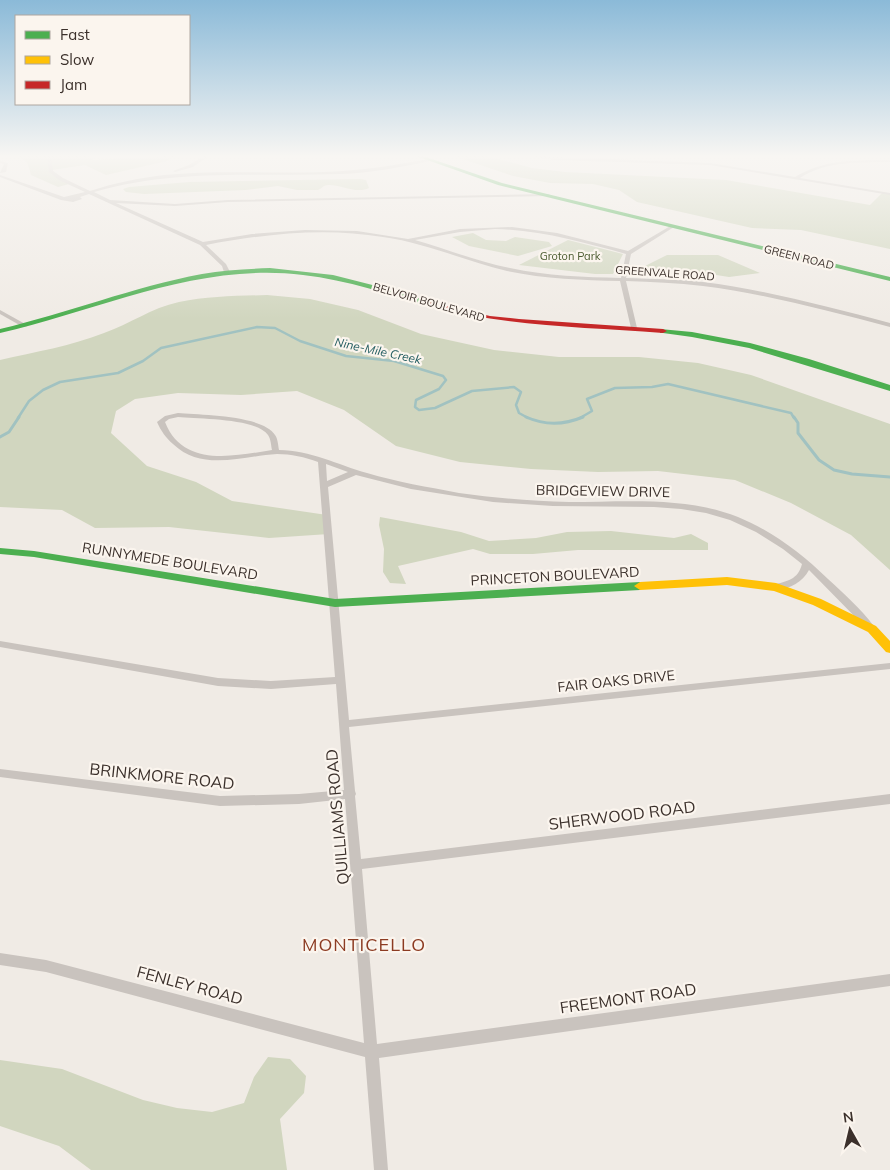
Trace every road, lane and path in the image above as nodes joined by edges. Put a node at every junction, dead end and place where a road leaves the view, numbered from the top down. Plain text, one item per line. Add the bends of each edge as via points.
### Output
1 (129, 211) edge
2 (151, 211) edge
3 (610, 211) edge
4 (136, 214) junction
5 (672, 226) junction
6 (408, 240) junction
7 (202, 244) junction
8 (629, 254) junction
9 (227, 272) junction
10 (623, 280) junction
11 (890, 280) edge
12 (0, 312) edge
13 (890, 325) edge
14 (24, 326) junction
15 (634, 328) junction
16 (0, 332) edge
17 (890, 388) edge
18 (276, 452) junction
19 (322, 461) junction
20 (355, 472) junction
21 (325, 485) junction
22 (0, 551) edge
23 (806, 564) junction
24 (776, 587) junction
25 (335, 603) junction
26 (872, 629) junction
27 (0, 644) edge
28 (890, 649) edge
29 (890, 666) edge
30 (340, 680) junction
31 (345, 724) junction
32 (0, 773) edge
33 (351, 794) junction
34 (890, 799) edge
35 (358, 864) junction
36 (0, 958) edge
37 (890, 980) edge
38 (370, 1052) junction
39 (381, 1170) edge

1 - 4 street
2 - 4 street
3 - 5 street, GREEN ROAD
4 - 7 street
5 - 8 street
5 - 11 street, GREEN ROAD
6 - 7 street, GREENVALE ROAD via 325,231 259,234
6 - 8 street via 469,229 521,229 546,232
6 - 10 street, GREENVALE ROAD via 512,271
7 - 9 street
8 - 10 street
9 - 14 street, BELVOIR BOULEVARD via 155,285
9 - 15 street, BELVOIR BOULEVARD via 286,271 340,277 446,309 528,325
10 - 13 street, GREENVALE ROAD via 702,284 765,294
10 - 15 street
12 - 14 street
14 - 16 street, BELVOIR BOULEVARD
15 - 17 street, BELVOIR BOULEVARD via 684,332 749,344
18 - 18 street, BRIDGEVIEW DRIVE via 272,435 252,422 178,415 161,422 178,447 196,456 227,458
18 - 19 street, BRIDGEVIEW DRIVE via 301,453
19 - 20 street, BRIDGEVIEW DRIVE
19 - 21 street, QUILLIAMS ROAD
20 - 21 street
20 - 23 street, BRIDGEVIEW DRIVE via 402,485 480,498 540,503 683,505 746,524 785,546
21 - 25 street, QUILLIAMS ROAD
22 - 25 street, RUNNYMEDE BOULEVARD via 44,555
23 - 24 street, PRINCETON BOULEVARD via 800,579 790,585
23 - 26 street, BRIDGEVIEW DRIVE
24 - 25 street, PRINCETON BOULEVARD via 727,581
24 - 26 street, PRINCETON BOULEVARD via 817,602
25 - 30 street, QUILLIAMS ROAD
26 - 28 street, PRINCETON BOULEVARD
27 - 30 street via 218,682 270,685
29 - 31 street, FAIR OAKS DRIVE
30 - 31 street, QUILLIAMS ROAD
31 - 33 street, QUILLIAMS ROAD
32 - 33 street, BRINKMORE ROAD via 220,801
33 - 35 street, QUILLIAMS ROAD
34 - 35 street, SHERWOOD ROAD
35 - 38 street, QUILLIAMS ROAD
36 - 38 street, FENLEY ROAD via 46,966
37 - 38 street, FREEMONT ROAD
38 - 39 street, QUILLIAMS ROAD

